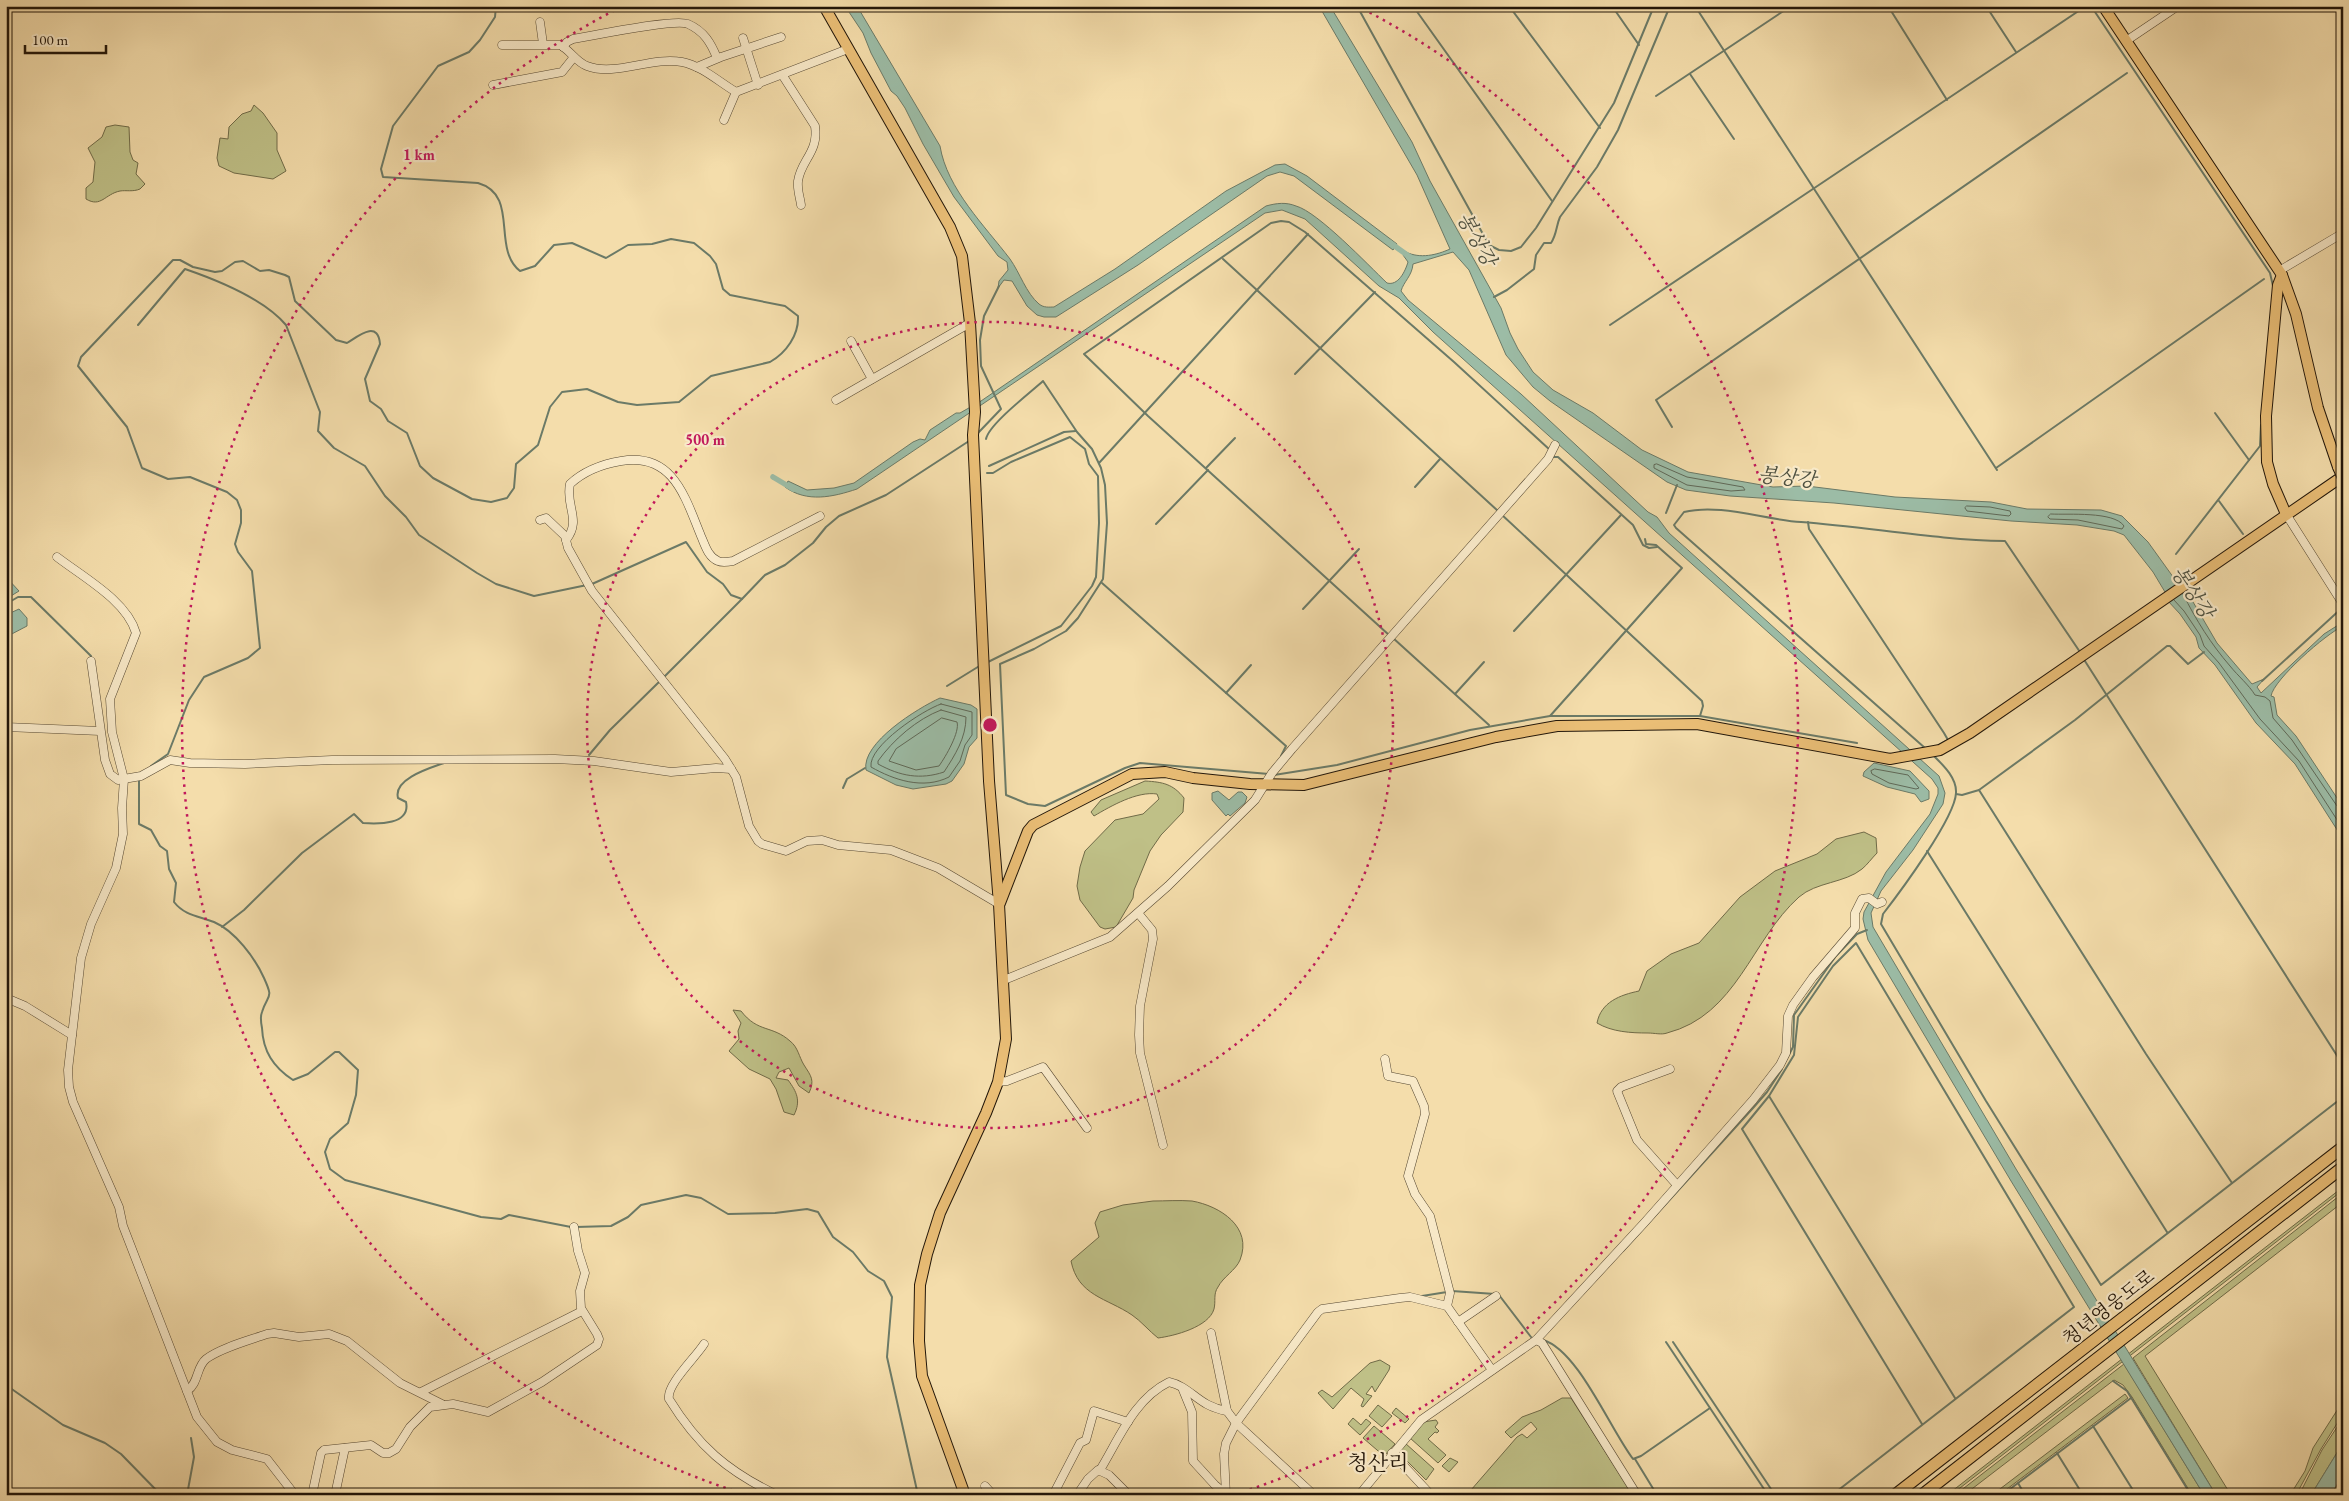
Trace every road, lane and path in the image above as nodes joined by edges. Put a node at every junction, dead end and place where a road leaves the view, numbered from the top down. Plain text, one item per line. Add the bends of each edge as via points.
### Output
1 (824, 6) edge
2 (2103, 6) edge
3 (2178, 6) edge
4 (540, 22) dead end
5 (781, 37) dead end
6 (743, 38) dead end
7 (2126, 41) junction
8 (543, 44) junction
9 (502, 45) dead end
10 (563, 47) junction
11 (746, 48) junction
12 (848, 49) junction
13 (574, 57) junction
14 (717, 58) junction
15 (697, 67) junction
16 (782, 76) junction
17 (493, 85) dead end
18 (758, 85) junction
19 (736, 92) junction
20 (724, 120) dead end
21 (802, 205) dead end
22 (2343, 233) edge
23 (2280, 273) junction
24 (970, 323) junction
25 (851, 341) dead end
26 (872, 379) junction
27 (836, 400) dead end
28 (1554, 445) dead end
29 (2341, 474) edge
30 (2291, 511) junction
31 (820, 516) dead end
32 (540, 520) dead end
33 (566, 540) junction
34 (57, 557) dead end
35 (2343, 604) edge
36 (91, 661) dead end
37 (6, 727) edge
38 (100, 732) junction
39 (731, 769) junction
40 (1269, 778) junction
41 (124, 779) junction
42 (1880, 903) dead end
43 (999, 904) junction
44 (1138, 913) junction
45 (1004, 980) junction
46 (6, 998) edge
47 (72, 1035) junction
48 (1385, 1058) dead end
49 (1670, 1069) dead end
50 (998, 1082) junction
51 (1087, 1128) dead end
52 (1163, 1145) dead end
53 (2343, 1147) edge
54 (2343, 1167) edge
55 (1677, 1185) junction
56 (574, 1227) dead end
57 (1496, 1296) dead end
58 (1447, 1306) junction
59 (582, 1311) junction
60 (1458, 1322) junction
61 (1211, 1333) dead end
62 (1536, 1340) junction
63 (704, 1344) dead end
64 (1492, 1370) junction
65 (1183, 1388) junction
66 (187, 1392) junction
67 (421, 1392) junction
68 (442, 1404) junction
69 (1227, 1411) junction
70 (1128, 1422) junction
71 (1236, 1422) junction
72 (345, 1448) junction
73 (1392, 1454) junction
74 (1100, 1470) junction
75 (985, 1486) dead end
76 (1226, 1494) edge
77 (295, 1495) edge
78 (312, 1495) edge
79 (335, 1495) edge
80 (777, 1495) edge
81 (965, 1495) edge
82 (993, 1495) edge
83 (1053, 1495) edge
84 (1077, 1495) edge
85 (1129, 1495) edge
86 (1314, 1495) edge
87 (1359, 1495) edge
88 (1430, 1495) edge
89 (1637, 1495) edge
90 (1895, 1495) edge
91 (1922, 1495) edge

1 - 12 main road
2 - 7 main road
3 - 7 street
4 - 8 street
5 - 11 street
6 - 11 street
7 - 23 main road
8 - 9 street
8 - 10 street
10 - 13 street
10 - 14 street via 573,38 683,22 710,41
11 - 14 street
11 - 18 street
12 - 16 street
12 - 24 main road via 950,227 962,256
13 - 15 street via 588,67 597,68 672,61
13 - 17 street via 562,72
14 - 15 street
15 - 19 street
16 - 18 street
16 - 21 street via 816,132 817,140 798,180
18 - 19 street
19 - 20 street
22 - 23 street
23 - 29 main road via 2296,314 2318,408
23 - 30 main road via 2266,416 2267,462 2273,484
24 - 26 street
24 - 43 main road via 989,781
25 - 26 street
26 - 27 street
28 - 40 street via 1548,459
29 - 30 main road
30 - 35 street
30 - 40 main road via 1970,733 1940,750 1921,755 1890,759 1697,724 1577,725 1496,737 1304,785
31 - 33 street via 733,561 721,562 707,550 675,479 651,461 629,460 605,463 570,484 574,522
32 - 33 street via 546,518
33 - 39 street via 592,591
34 - 41 street via 112,597 133,622 136,633 110,699 112,732
36 - 38 street
37 - 38 street
38 - 41 street via 110,774 118,780
39 - 41 street via 671,772 555,759 332,760 245,764 170,760 142,775
39 - 43 street via 750,826 762,844 786,851 812,839 891,850 938,868
40 - 43 main road via 1193,778 1165,772 1132,774 1114,782 1033,825
40 - 44 street via 1255,800
41 - 47 street via 120,855 86,939
42 - 55 street via 1870,898 1862,899 1856,913 1855,928 1812,977 1793,1005 1788,1016 1788,1045 1780,1065 1754,1100
43 - 45 main road
44 - 45 street via 1110,937
44 - 52 street via 1152,930 1153,939 1140,1006 1140,1053
45 - 50 main road via 1006,1039
46 - 47 street
47 - 66 street via 68,1070 73,1102 119,1207
48 - 58 street via 1388,1076 1413,1081 1424,1106 1424,1122 1408,1176 1415,1194 1430,1216 1450,1293
49 - 55 street via 1621,1087 1617,1092 1637,1140
50 - 51 street via 1043,1067
50 - 81 main road via 940,1213 920,1285 920,1371
53 - 90 highway, 청년영웅도로
54 - 91 highway, 청년영웅도로
55 - 62 street
56 - 59 street via 585,1273 579,1298
57 - 60 street
58 - 60 street
58 - 71 street via 1410,1298 1322,1308
59 - 67 street
59 - 68 street via 599,1339 597,1345 581,1358 514,1400 488,1412
60 - 64 street
61 - 69 street
62 - 64 street
62 - 89 street via 1542,1343
63 - 80 street via 668,1392 669,1399 697,1440 720,1462
64 - 73 street via 1421,1420
65 - 69 street via 1212,1408
65 - 70 street via 1169,1382 1164,1384 1142,1402
65 - 76 street via 1192,1412 1194,1461
66 - 67 street via 196,1381 205,1359 274,1333 299,1337 329,1334 347,1341 390,1376
66 - 77 street via 208,1434 232,1450 267,1459
67 - 68 street
68 - 72 street via 423,1412 396,1449 389,1453 382,1453 371,1445
69 - 71 street
70 - 74 street
70 - 83 street via 1094,1411 1086,1440 1080,1443
71 - 76 street via 1224,1454
71 - 86 street
72 - 78 street via 321,1453
72 - 79 street
73 - 87 street
73 - 88 street
74 - 84 street via 1088,1479
74 - 85 street via 1119,1483
75 - 82 street

